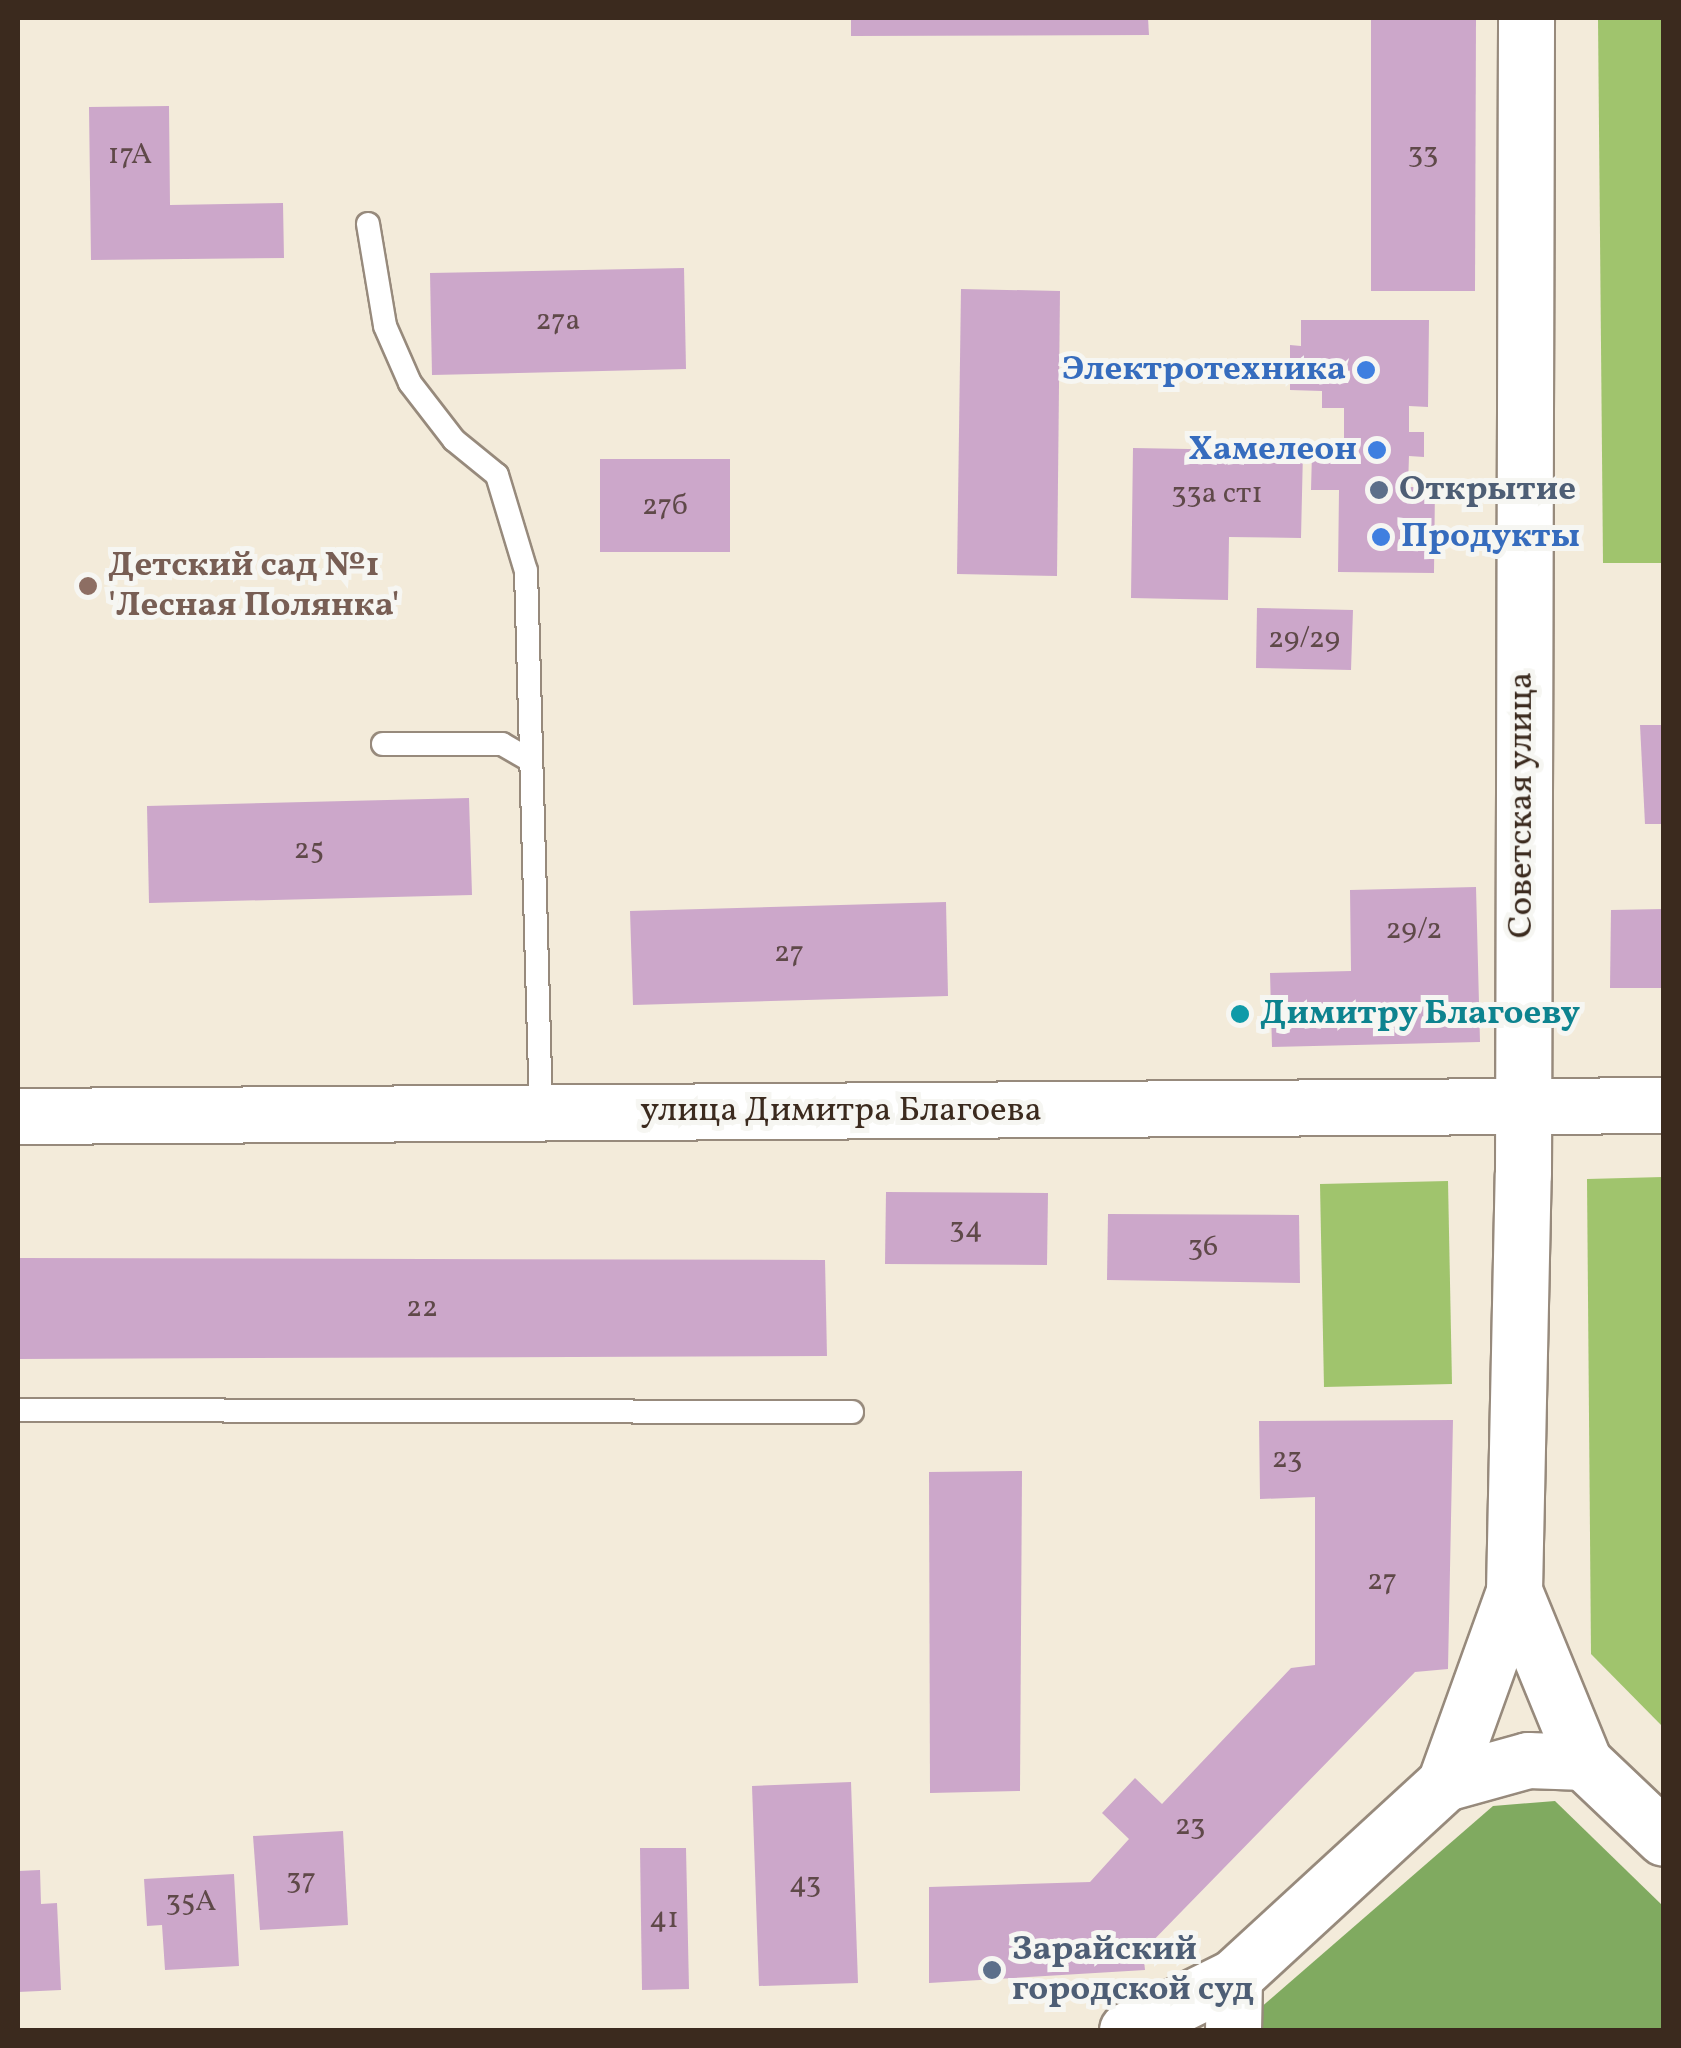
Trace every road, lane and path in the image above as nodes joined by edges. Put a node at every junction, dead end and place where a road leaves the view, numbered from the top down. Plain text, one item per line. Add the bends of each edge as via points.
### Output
1 (1526, 18) edge
2 (368, 224) dead end
3 (383, 744) dead end
4 (526, 758) junction
5 (1664, 1106) edge
6 (1522, 1107) junction
7 (541, 1113) junction
8 (18, 1116) edge
9 (18, 1410) edge
10 (852, 1412) dead end
11 (1514, 1592) junction
12 (1584, 1762) junction
13 (1445, 1783) junction
14 (1664, 1838) edge
15 (1234, 1977) junction
16 (1127, 2030) edge
17 (1233, 2030) edge

1 - 6 street, Советская улица
2 - 4 lane via 385,326 410,383 454,440 497,475 521,556
3 - 4 lane via 502,744
4 - 7 lane
5 - 6 street, улица Димитра Благоева
6 - 7 street, улица Димитра Благоева
6 - 11 street, Советская улица
7 - 8 street, улица Димитра Благоева
9 - 10 lane
11 - 12 street, Советская улица
11 - 13 street, Советская улица
12 - 13 street via 1528,1760
12 - 14 street
13 - 15 street
15 - 16 street
15 - 17 street

